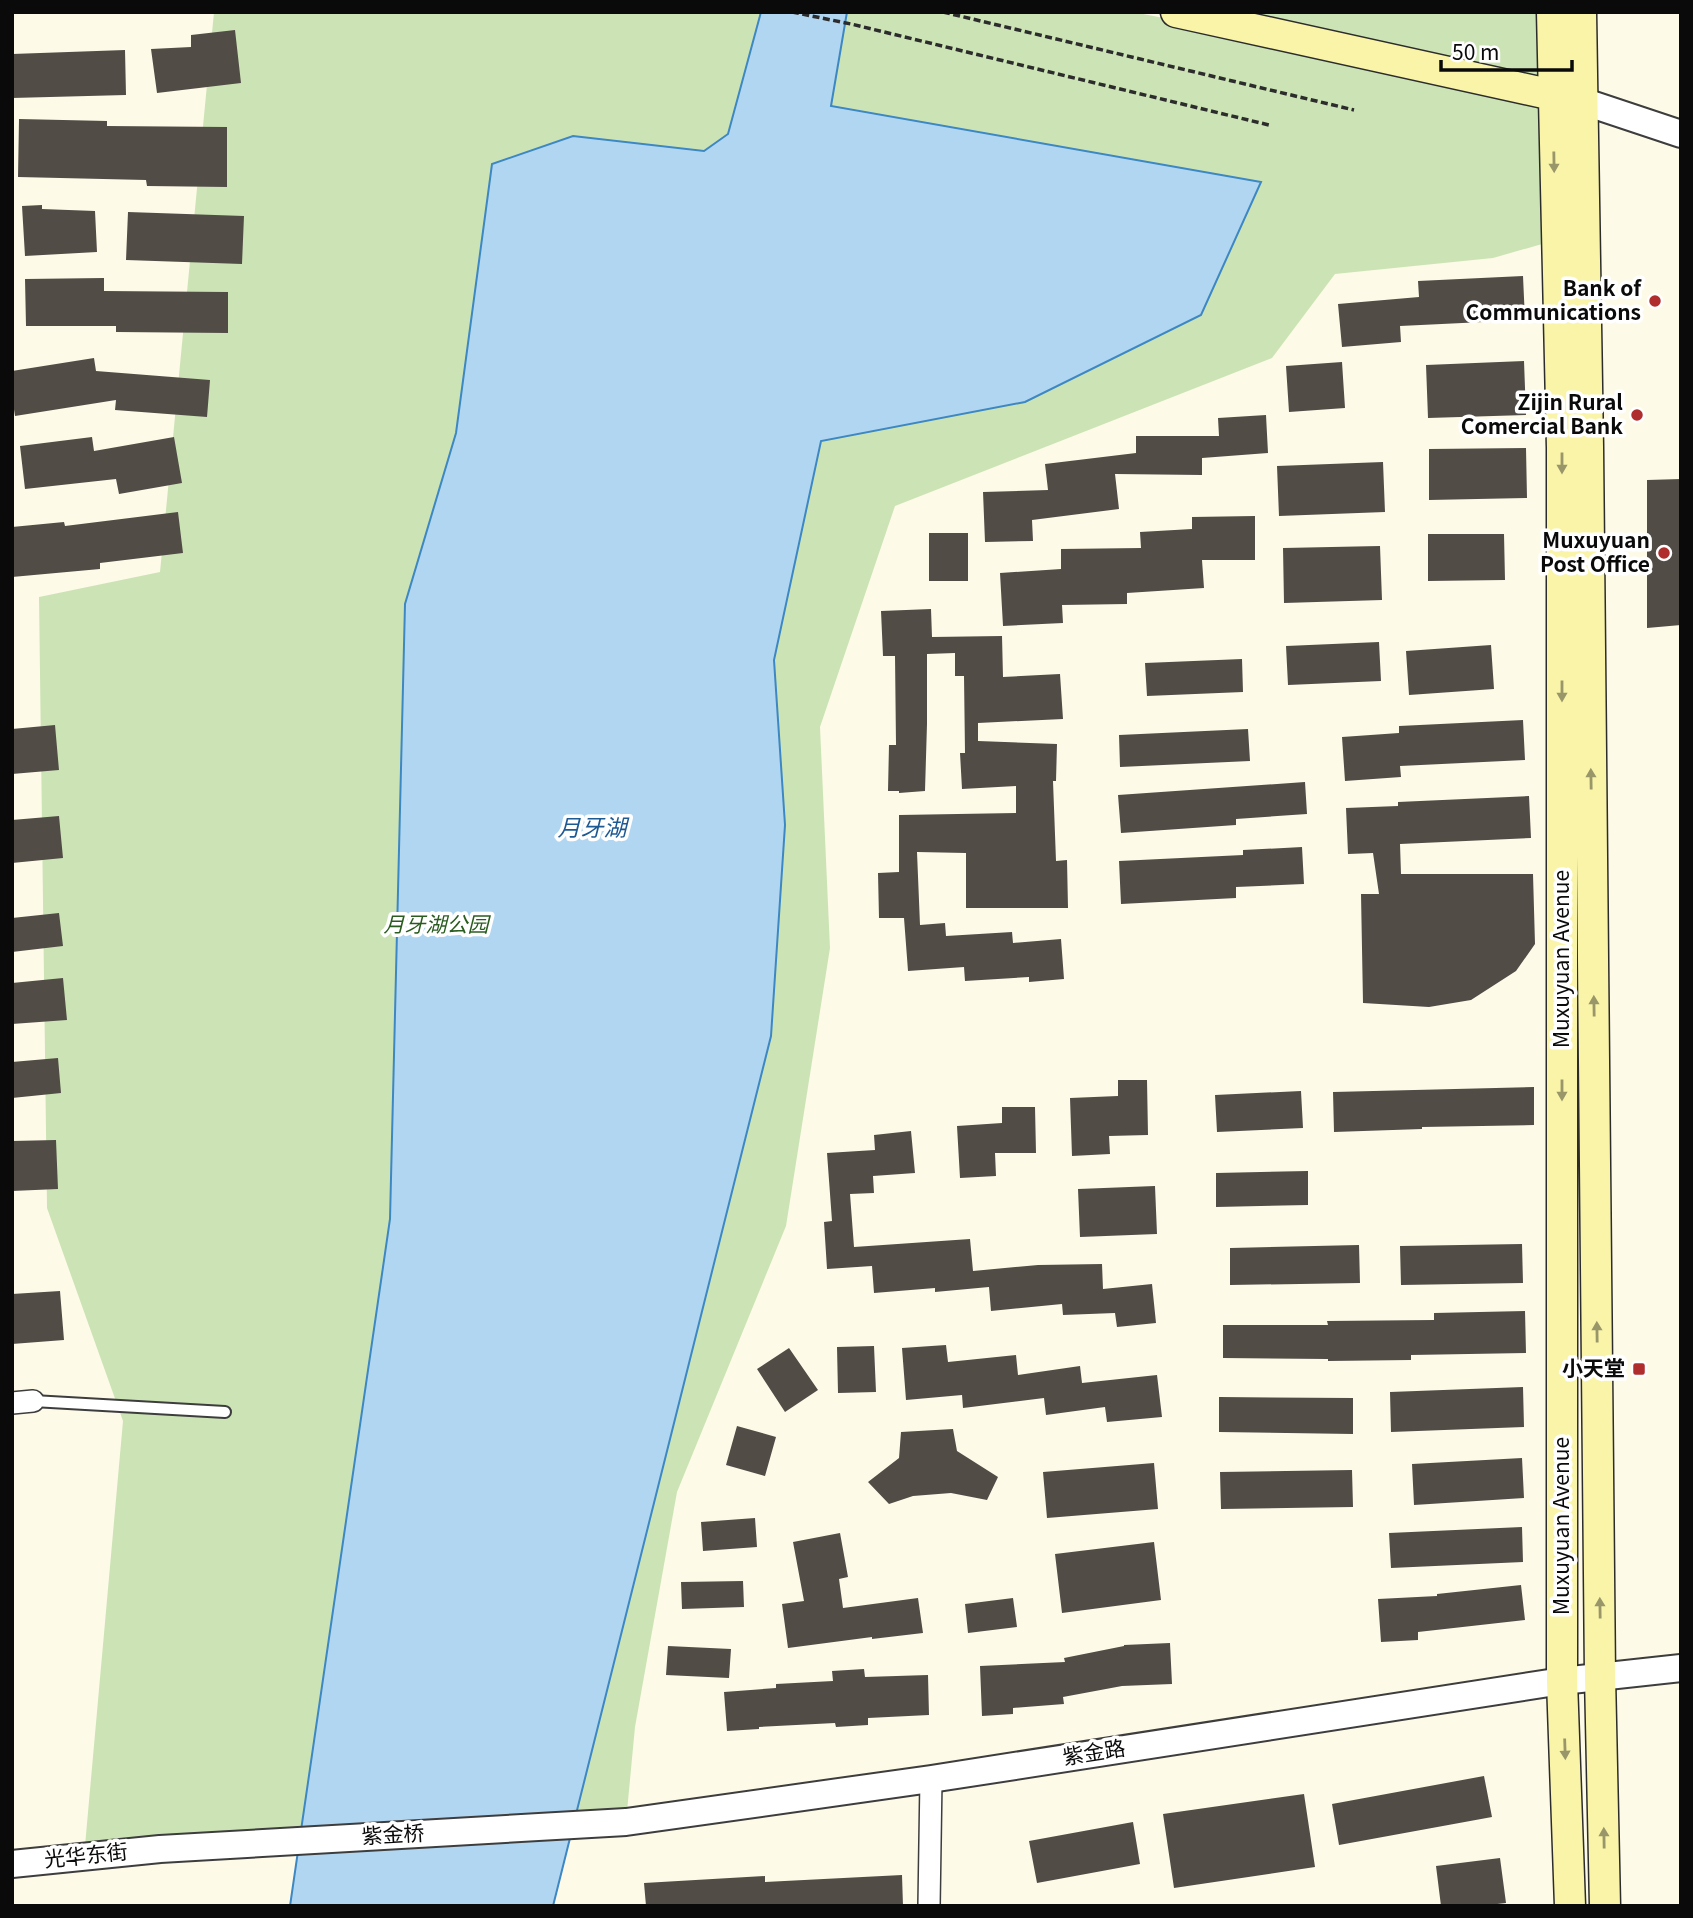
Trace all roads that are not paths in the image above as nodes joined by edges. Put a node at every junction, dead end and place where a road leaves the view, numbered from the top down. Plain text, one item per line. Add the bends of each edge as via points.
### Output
1 (1176, 12) edge
2 (1552, 12) edge
3 (1581, 12) edge
4 (1552, 94) junction
5 (1581, 101) junction
6 (1681, 134) edge
7 (22, 1402) edge
8 (225, 1412) dead end
9 (1681, 1668) edge
10 (1600, 1676) junction
11 (1562, 1681) junction
12 (931, 1779) junction
13 (626, 1822) joint
14 (160, 1849) joint
15 (12, 1864) edge
16 (929, 1906) edge
17 (1570, 1906) edge
18 (1605, 1906) edge

1 - 4 main road
2 - 4 main road, Muxuyuan Avenue
3 - 5 main road, Muxuyuan Avenue
4 - 5 main road
4 -> 11 main road, Muxuyuan Avenue via 1562,448
5 - 6 street
10 -> 5 main road, Muxuyuan Avenue
7 - 8 lane
9 - 10 street, 紫金路
10 - 11 street, 紫金路
18 -> 10 main road, Muxuyuan Avenue
11 - 12 street, 紫金路
11 -> 17 main road, Muxuyuan Avenue
12 - 13 street, 紫金路
12 - 16 street
13 - 14 street, 紫金桥
14 - 15 street, 光华东街

